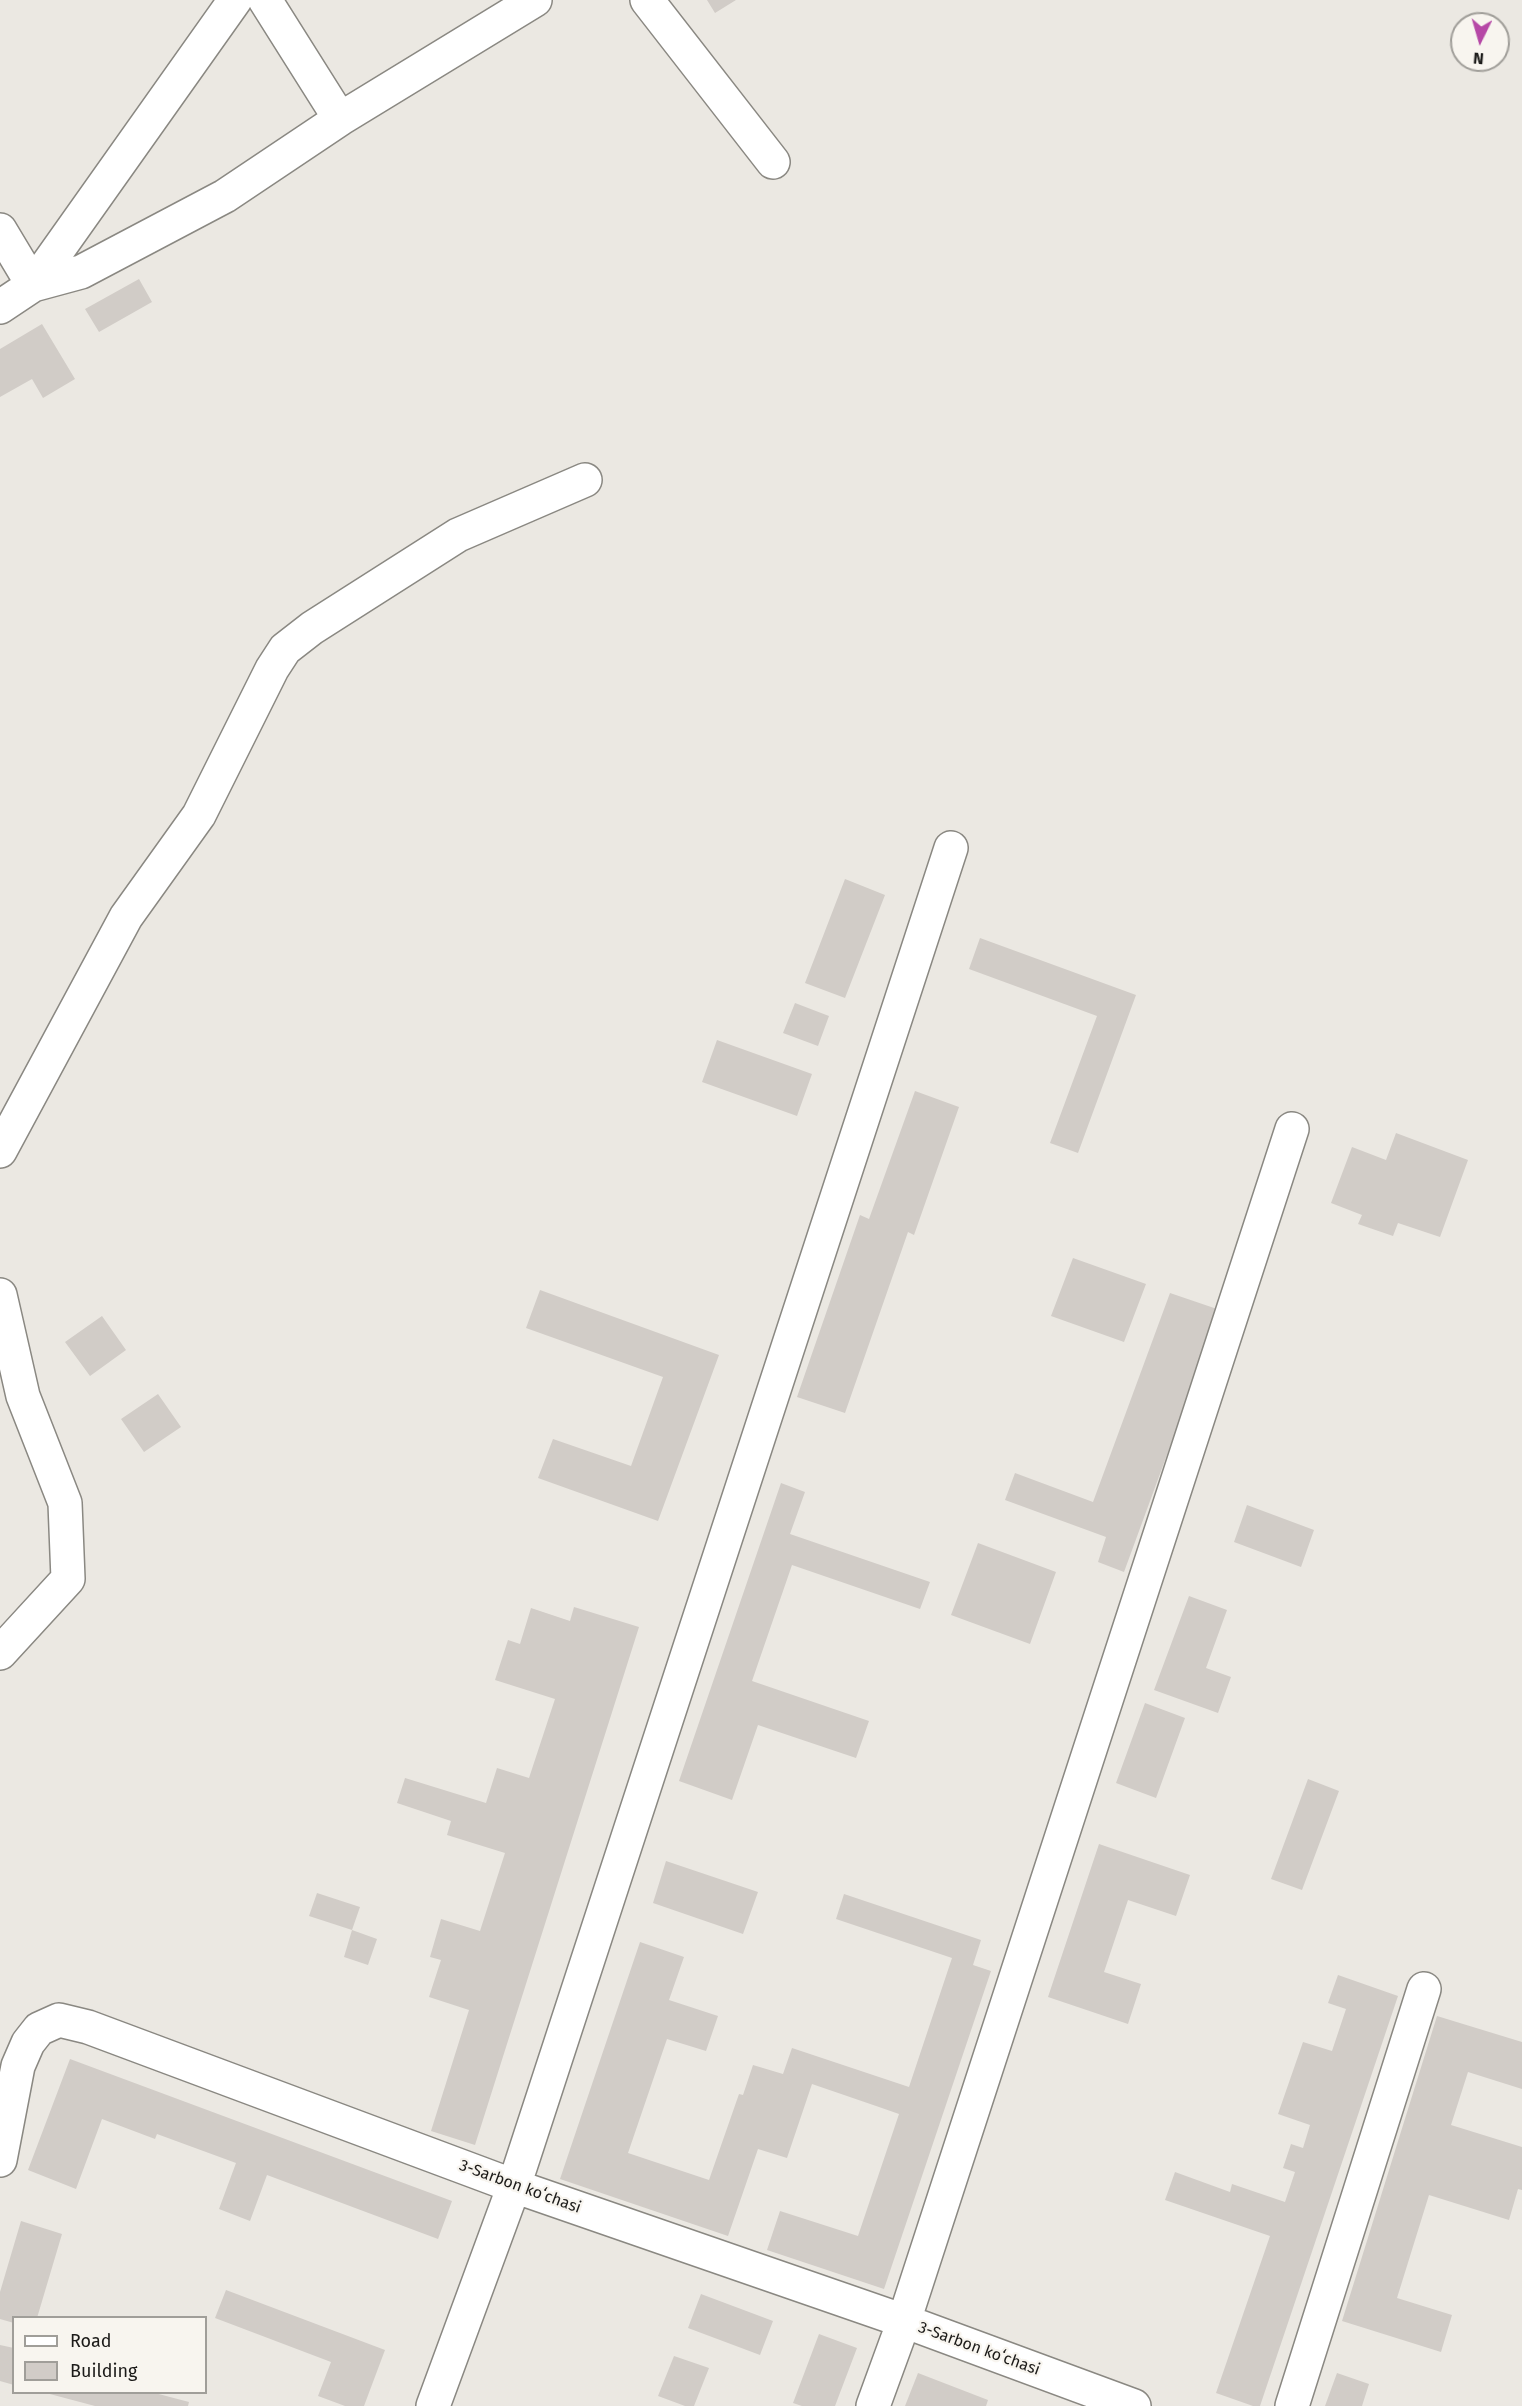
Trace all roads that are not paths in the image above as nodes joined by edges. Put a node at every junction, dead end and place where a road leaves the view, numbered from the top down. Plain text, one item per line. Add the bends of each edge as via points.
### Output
1 (235, 0) edge
2 (265, 0) edge
3 (535, 0) edge
4 (647, 0) edge
5 (340, 119) junction
6 (772, 162) dead end
7 (0, 230) edge
8 (33, 285) junction
9 (0, 307) edge
10 (585, 480) dead end
11 (951, 848) dead end
12 (1293, 1129) dead end
13 (0, 1151) edge
14 (0, 1295) edge
15 (0, 1653) edge
16 (1424, 1989) dead end
17 (0, 2160) edge
18 (514, 2186) junction
19 (903, 2321) junction
20 (433, 2406) edge
21 (873, 2406) edge
22 (1134, 2406) edge
23 (1292, 2406) edge

1 - 8 street
2 - 5 street
3 - 5 street
4 - 6 street
5 - 8 street via 225,195 81,272
7 - 8 street
8 - 9 street
10 - 13 street via 458,535 312,628 285,650 199,815 126,916
11 - 18 street
12 - 19 street
14 - 15 street via 23,1396 65,1503 68,1579
16 - 23 street
17 - 18 street, 3-Sarbon koʻchasi via 18,2066 39,2029 59,2020 88,2027
18 - 19 street, 3-Sarbon koʻchasi
18 - 20 street
19 - 21 street
19 - 22 street, 3-Sarbon koʻchasi

